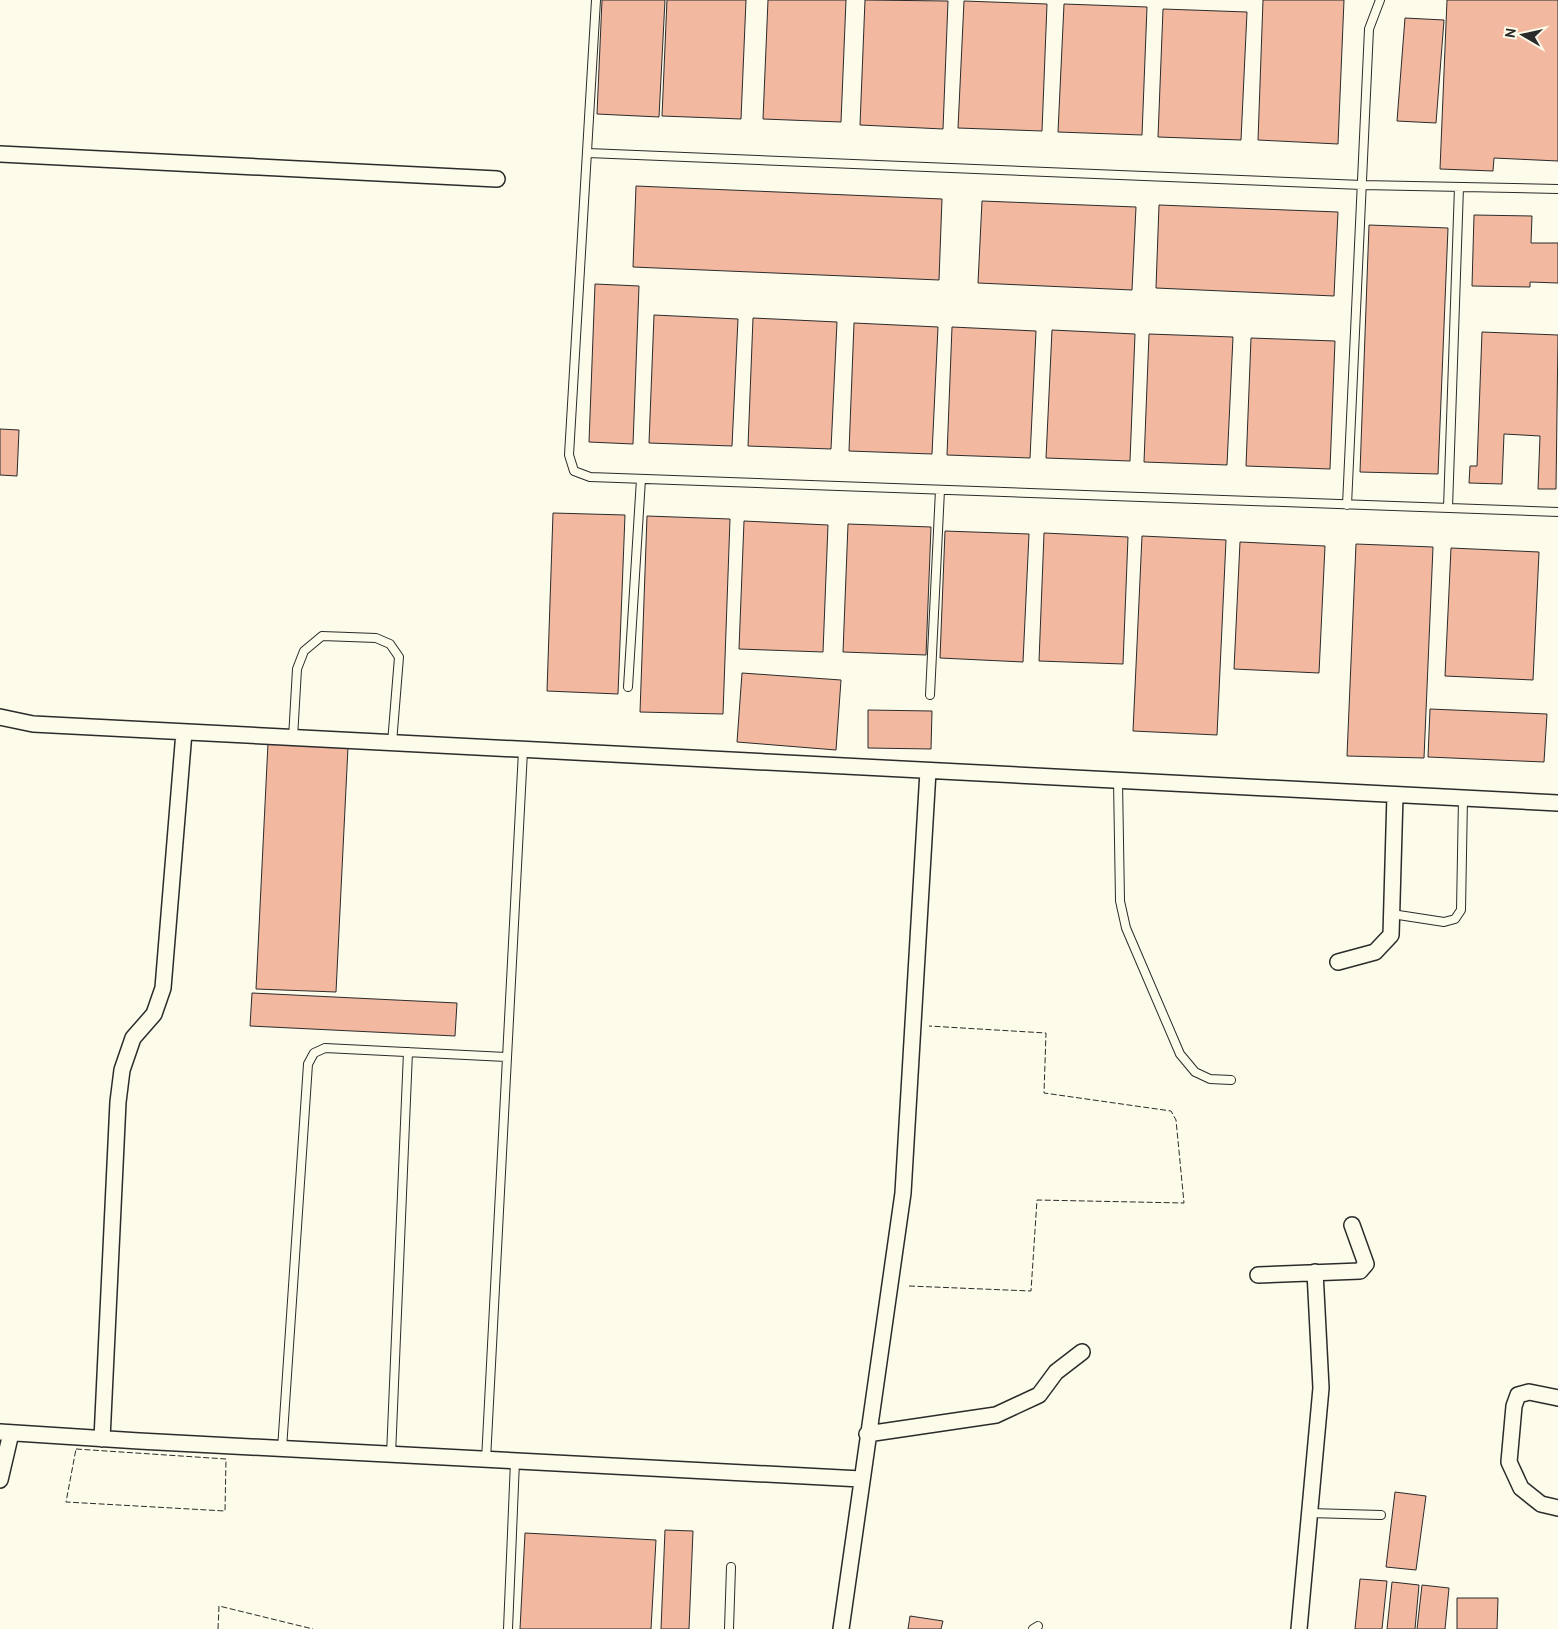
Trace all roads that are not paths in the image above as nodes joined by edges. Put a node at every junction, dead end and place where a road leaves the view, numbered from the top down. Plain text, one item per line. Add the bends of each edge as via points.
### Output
1 (596, 0) edge
2 (1380, 0) edge
3 (588, 153) junction
4 (0, 154) edge
5 (497, 179) dead end
6 (1362, 185) junction
7 (1459, 187) junction
8 (1558, 189) edge
9 (641, 479) junction
10 (940, 490) junction
11 (1347, 505) junction
12 (1448, 508) junction
13 (1558, 512) edge
14 (628, 687) dead end
15 (930, 695) dead end
16 (0, 717) edge
17 (184, 732) junction
18 (293, 738) junction
19 (392, 743) junction
20 (523, 751) junction
21 (928, 771) junction
22 (1118, 781) junction
23 (1396, 795) junction
24 (1463, 798) junction
25 (1558, 803) edge
26 (1392, 914) junction
27 (1338, 962) dead end
28 (408, 1052) junction
29 (506, 1057) junction
30 (1231, 1080) dead end
31 (1352, 1225) dead end
32 (1315, 1272) junction
33 (1258, 1275) dead end
34 (1082, 1352) dead end
35 (1558, 1398) edge
36 (5, 1432) edge
37 (868, 1434) junction
38 (102, 1439) junction
39 (282, 1449) junction
40 (391, 1455) junction
41 (486, 1460) junction
42 (515, 1461) junction
43 (861, 1479) junction
44 (0, 1480) edge
45 (1558, 1508) edge
46 (1309, 1513) junction
47 (1381, 1515) dead end
48 (731, 1567) dead end
49 (508, 1629) edge
50 (729, 1629) edge
51 (841, 1629) edge
52 (1299, 1629) edge

1 - 3 lane
2 - 6 lane via 1369,29
3 - 6 lane
3 - 9 lane via 569,455 574,471 590,477
4 - 5 street
6 - 7 lane
6 - 11 lane
7 - 8 lane
7 - 12 lane
9 - 10 lane
9 - 14 lane
10 - 11 lane
10 - 15 lane
11 - 12 lane
12 - 13 lane
16 - 17 street via 33,724
17 - 18 street
17 - 38 street via 163,988 154,1014 133,1038 122,1070 118,1102
18 - 19 street
18 - 19 lane via 297,669 304,651 322,636 376,638 390,644 399,656
19 - 20 street
20 - 21 street
20 - 29 lane
21 - 22 street
21 - 37 street via 903,1193
22 - 23 street
22 - 30 lane via 1120,901 1126,928 1180,1054 1195,1072 1210,1079
23 - 24 street
23 - 26 street
24 - 25 street
24 - 26 lane via 1461,910 1455,919 1444,922
26 - 27 street via 1391,935 1374,952
28 - 29 lane
28 - 39 lane via 325,1048 314,1053 308,1064
28 - 40 lane
29 - 41 lane
31 - 32 street via 1366,1264 1360,1271
32 - 33 street
32 - 46 street via 1322,1388
34 - 37 street via 1056,1372 1039,1395 996,1415
35 - 45 street via 1529,1392 1518,1395 1509,1462 1521,1488 1541,1504
36 - 38 street
36 - 44 street
37 - 43 street
38 - 39 street
39 - 40 street
40 - 41 street
41 - 42 street
42 - 43 street
42 - 49 lane
43 - 51 street
46 - 47 lane
46 - 52 street
48 - 50 lane

